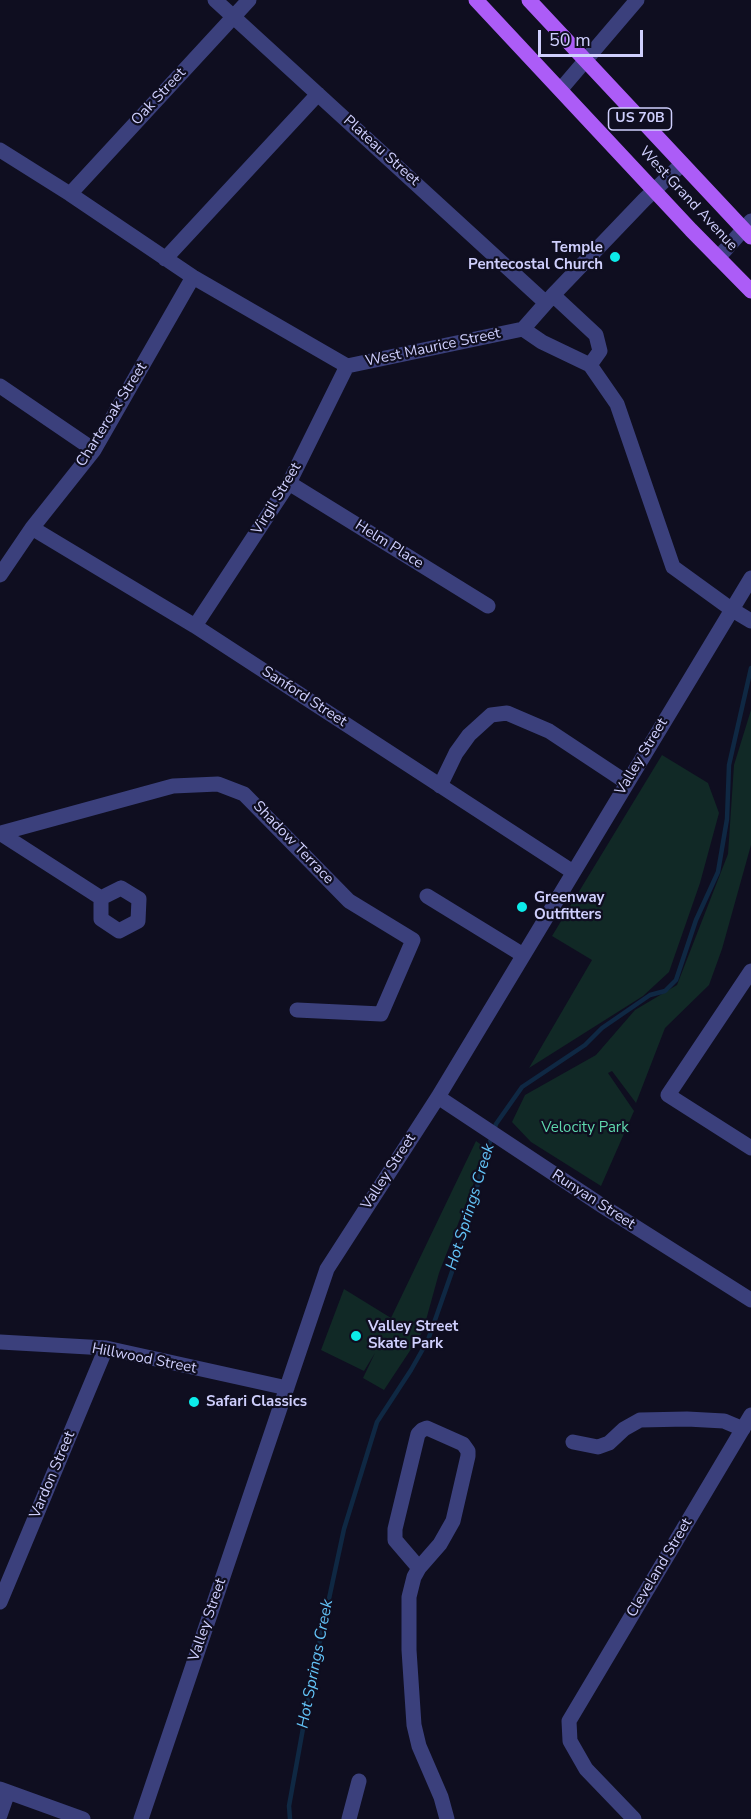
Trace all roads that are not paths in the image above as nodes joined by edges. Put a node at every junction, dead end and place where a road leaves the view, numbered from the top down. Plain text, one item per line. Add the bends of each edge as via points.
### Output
1 (215, 0) edge
2 (249, 0) edge
3 (476, 0) edge
4 (529, 0) edge
5 (637, 0) edge
6 (234, 17) junction
7 (586, 60) junction
8 (561, 89) junction
9 (318, 94) junction
10 (0, 150) edge
11 (682, 164) junction
12 (654, 190) junction
13 (70, 194) junction
14 (749, 229) edge
15 (718, 258) junction
16 (165, 259) junction
17 (193, 278) junction
18 (751, 291) edge
19 (549, 299) junction
20 (523, 329) junction
21 (590, 365) junction
22 (346, 366) junction
23 (0, 386) edge
24 (94, 450) junction
25 (290, 483) junction
26 (32, 528) junction
27 (6, 552) edge
28 (0, 575) edge
29 (751, 578) edge
30 (488, 606) dead end
31 (731, 609) junction
32 (750, 621) edge
33 (195, 626) junction
34 (626, 782) junction
35 (440, 786) junction
36 (0, 833) edge
37 (573, 872) junction
38 (427, 896) dead end
39 (102, 898) dead end
40 (523, 955) junction
41 (751, 971) edge
42 (297, 1010) dead end
43 (438, 1097) junction
44 (751, 1148) edge
45 (751, 1300) edge
46 (0, 1342) edge
47 (106, 1348) junction
48 (287, 1388) junction
49 (751, 1415) edge
50 (743, 1429) junction
51 (573, 1442) dead end
52 (419, 1568) junction
53 (0, 1602) edge
54 (359, 1781) dead end
55 (4, 1790) edge
56 (0, 1815) edge
57 (83, 1819) edge
58 (141, 1819) edge
59 (349, 1819) edge
60 (447, 1819) edge
61 (634, 1819) edge

1 - 6 street, Plateau Street
2 - 6 street, Oak Street
3 - 8 main road, West Grand Avenue / US 70B
4 - 7 main road, West Grand Avenue / US 70B
5 - 7 street
6 - 9 street, Plateau Street
6 - 13 street, Oak Street
7 - 8 street
7 - 11 main road, West Grand Avenue / US 70B
8 - 12 main road, West Grand Avenue / US 70B
9 - 16 street
9 - 19 street, Plateau Street
10 - 13 street, West Maurice Street
11 - 12 street
11 - 14 main road, West Grand Avenue / US 70B
12 - 15 main road, West Grand Avenue / US 70B
12 - 19 street
13 - 16 street, West Maurice Street
14 - 15 street
15 - 18 main road, West Grand Avenue / US 70B
16 - 17 street, West Maurice Street
17 - 22 street, West Maurice Street
17 - 24 street, Charteroak Street
19 - 20 street
19 - 21 street, Plateau Street via 596,336 600,351
20 - 21 street
20 - 22 street, West Maurice Street
21 - 31 street via 617,404 673,567
22 - 25 street, Virgil Street
23 - 24 street
24 - 26 street, Charteroak Street
25 - 30 street, Helm Place
25 - 33 street, Virgil Street
26 - 27 street, Charteroak Street
26 - 33 street, Sanford Street
27 - 28 street, Charteroak Street
29 - 31 street, Valley Street
31 - 32 street
31 - 34 street, Valley Street
33 - 35 street, Sanford Street
34 - 35 street via 549,730 507,713 491,715 470,735
34 - 37 street, Valley Street
35 - 37 street, Sanford Street
36 - 39 street
36 - 42 street, Shadow Terrace via 173,786 218,784 244,794 349,901 413,940 381,1014
37 - 40 street, Valley Street
38 - 40 street
40 - 43 street, Valley Street
41 - 44 street via 668,1095
43 - 45 street, Runyan Street
43 - 48 street, Valley Street via 327,1269
46 - 47 street, Hillwood Street
47 - 48 street, Hillwood Street
47 - 53 street, Vardon Street
48 - 58 street, Valley Street
49 - 50 street, Cleveland Street
50 - 51 street via 724,1421 640,1420 598,1447
50 - 61 street, Cleveland Street via 569,1721 570,1741 586,1769
52 - 52 street via 453,1521 468,1456 463,1444 427,1428 418,1434 395,1529 395,1540
52 - 60 street via 409,1597 414,1725
54 - 59 street
55 - 56 street
55 - 57 street

